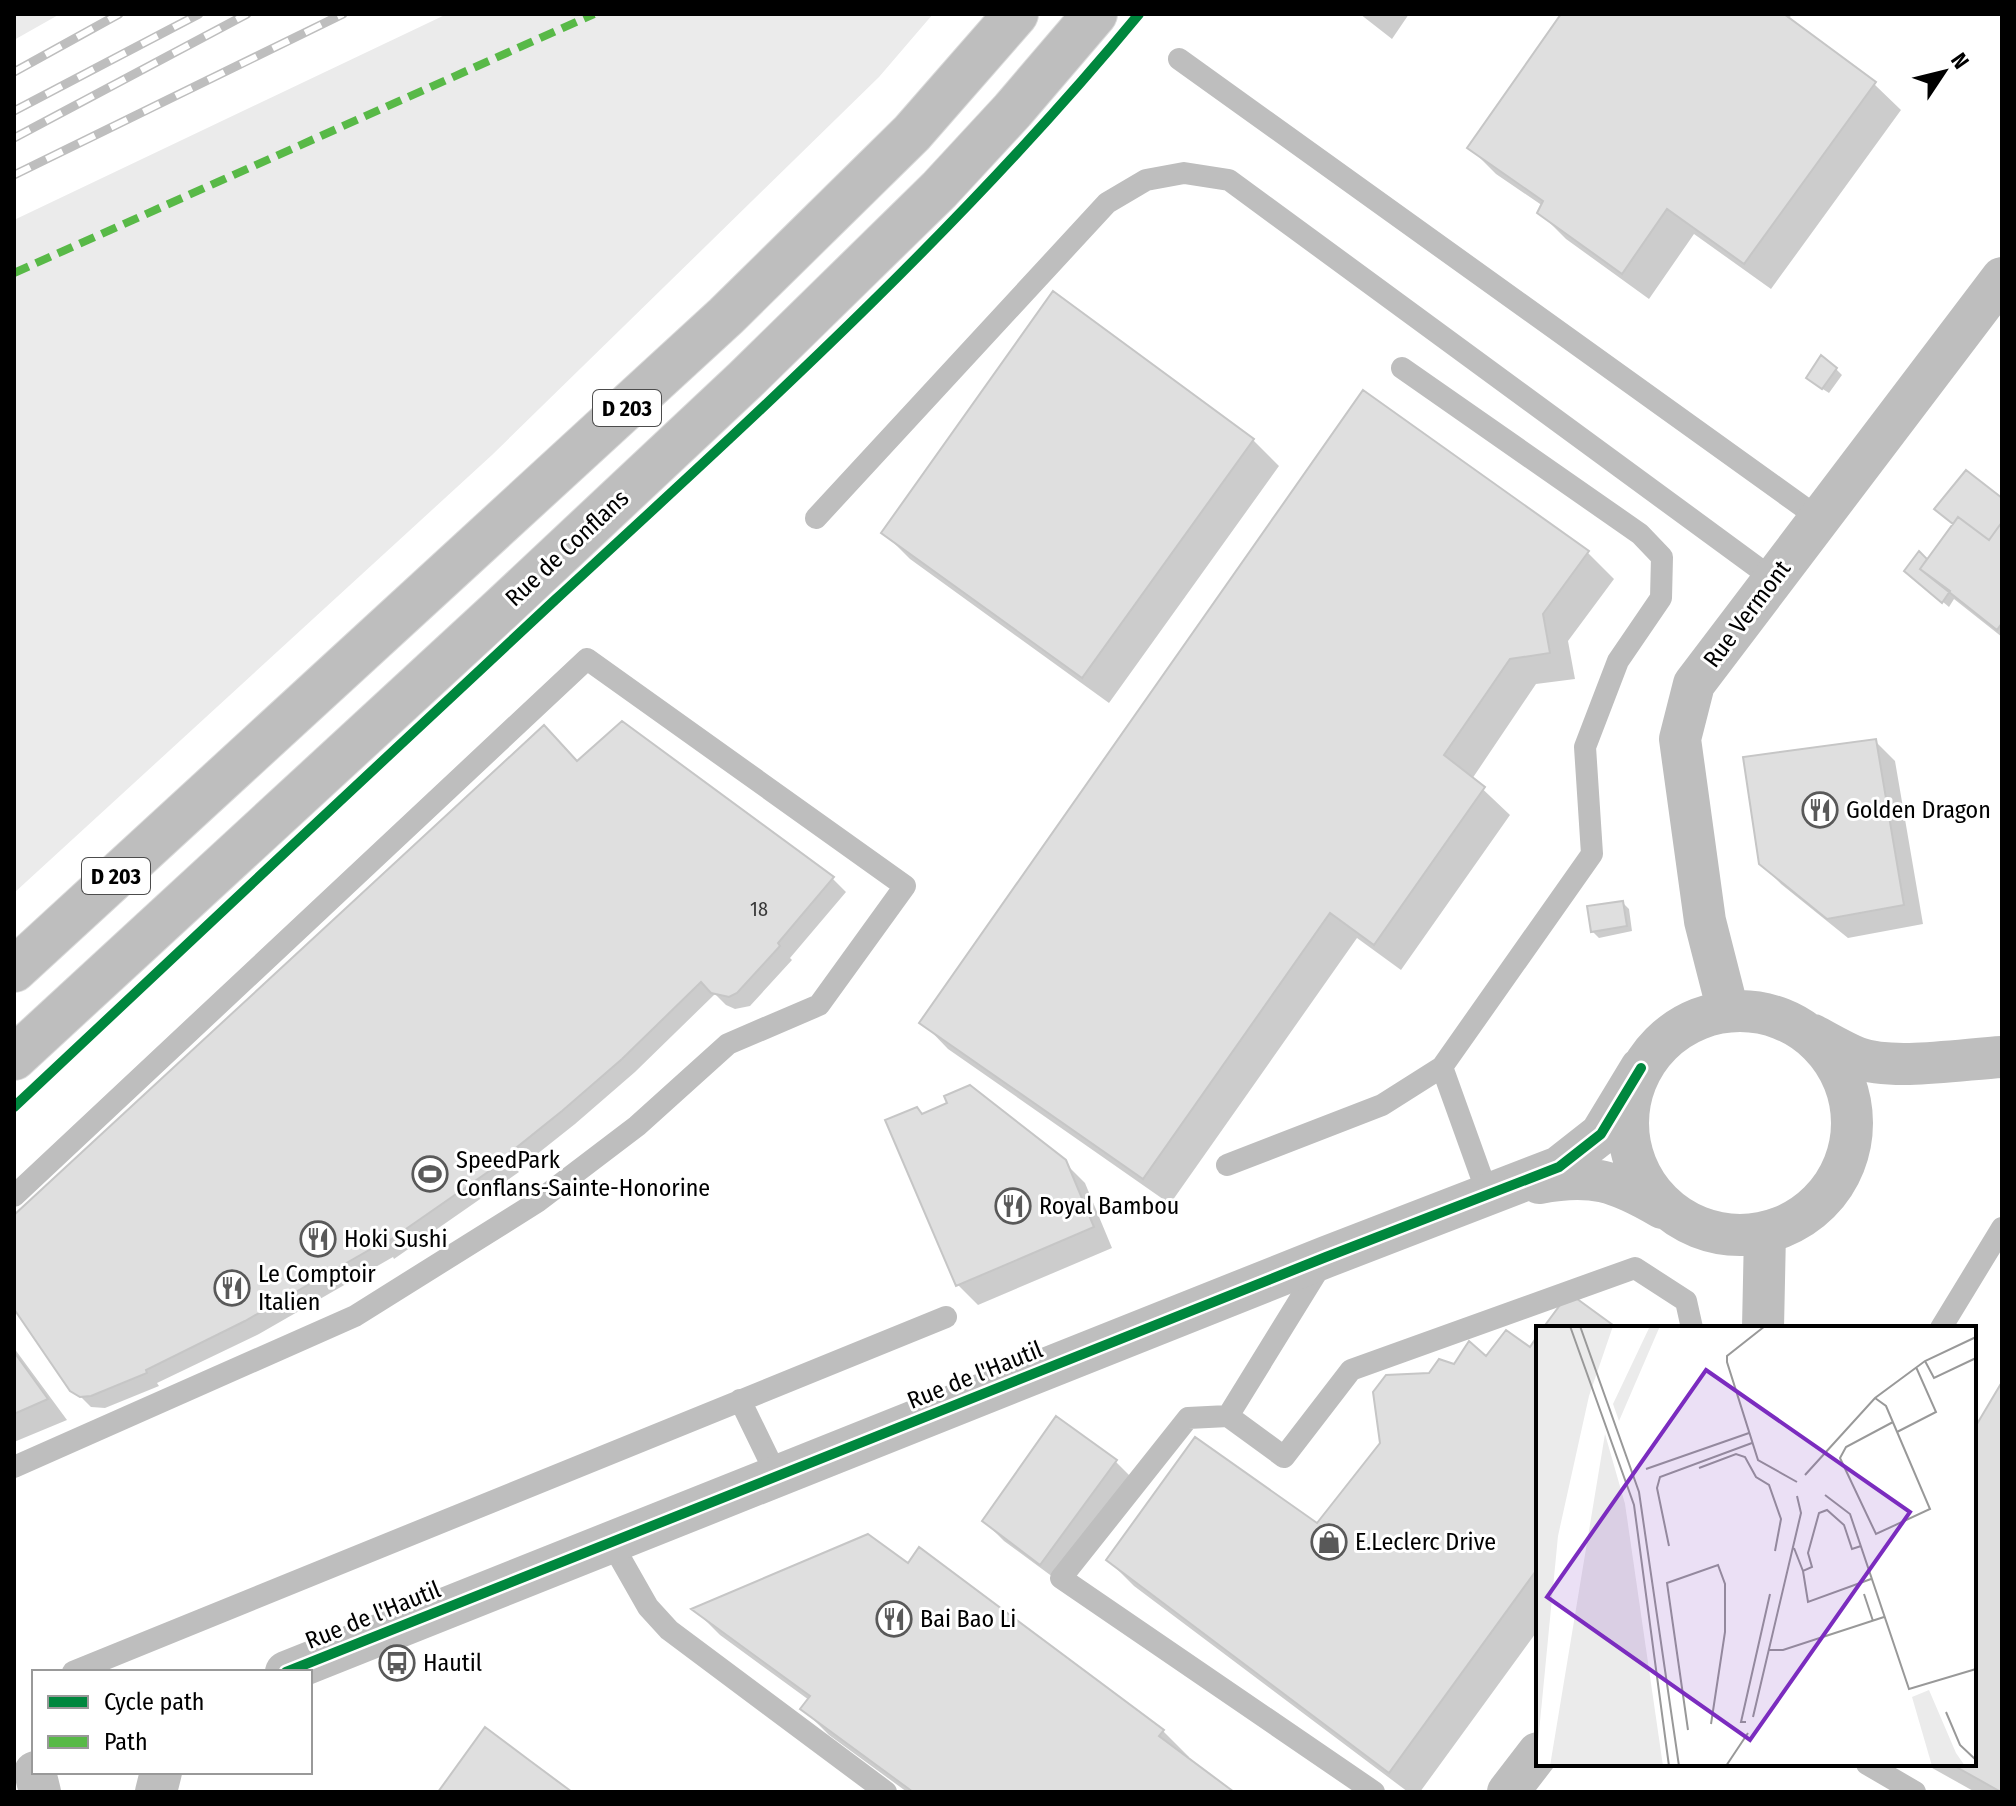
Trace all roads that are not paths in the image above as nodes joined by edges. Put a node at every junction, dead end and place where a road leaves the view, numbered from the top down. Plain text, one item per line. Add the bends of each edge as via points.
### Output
1 (1016, 14) edge
2 (1095, 14) edge
3 (1179, 59) dead end
4 (1999, 288) edge
5 (1402, 368) dead end
6 (816, 518) dead end
7 (1820, 519) junction
8 (1773, 579) junction
9 (14, 970) edge
10 (1728, 1011) junction
11 (1800, 1028) junction
12 (2002, 1057) edge
13 (14, 1058) edge
14 (1938, 1061) junction
15 (1442, 1067) junction
16 (1641, 1068) junction
17 (1850, 1134) junction
18 (1227, 1165) dead end
19 (1488, 1195) junction
20 (14, 1196) edge
21 (1687, 1223) junction
22 (2002, 1228) edge
23 (1765, 1233) junction
24 (1326, 1257) junction
25 (946, 1317) dead end
26 (1692, 1326) edge
27 (1763, 1326) edge
28 (1942, 1326) edge
29 (740, 1400) junction
30 (1228, 1416) junction
31 (14, 1467) edge
32 (777, 1476) junction
33 (611, 1542) junction
34 (78, 1670) edge
35 (291, 1670) edge
36 (1536, 1756) edge
37 (1870, 1766) edge
38 (886, 1792) edge
39 (1374, 1792) edge
40 (1508, 1792) edge
41 (1915, 1792) edge

1 - 9 main road, D 203 via 912,133 738,305
2 - 13 main road, Rue de Conflans / D 203 via 939,190 745,380
3 - 7 lane
4 - 7 street, Rue Vermont
5 - 15 lane via 1640,534 1662,557 1661,598 1618,661 1585,747 1592,854
6 - 8 lane via 1107,203 1146,180 1184,173 1229,180
7 - 8 street, Rue Vermont
8 - 10 street, Rue Vermont via 1694,684 1680,739 1705,921
10 - 11 street via 1764,1013
10 - 16 street via 1694,1020 1664,1040
11 - 14 street via 1861,1059
11 - 17 street via 1826,1051 1845,1083 1853,1120
12 - 14 street
14 - 17 street via 1880,1087
15 - 18 lane via 1382,1105
15 - 19 lane
16 - 19 street, Rue de l'Hautil via 1601,1134 1585,1149 1559,1167
16 - 21 street via 1629,1102 1628,1137 1639,1172 1659,1201
17 - 23 street via 1847,1158 1829,1192 1800,1218
19 - 21 street, Rue de l'Hautil via 1566,1178 1602,1179
19 - 24 street, Rue de l'Hautil
20 - 31 lane via 587,659 905,886 819,1005 728,1044 637,1126 537,1202 355,1316
21 - 23 street via 1739,1236
22 - 28 lane
23 - 27 street
24 - 30 lane
24 - 32 street, Rue de l'Hautil
25 - 29 lane
26 - 30 lane via 1686,1301 1635,1268 1351,1370 1284,1457
29 - 32 lane
29 - 34 lane
30 - 39 lane via 1188,1418 1061,1578
32 - 33 street, Rue de l'Hautil
33 - 35 street, Rue de l'Hautil
33 - 38 lane via 648,1607 669,1630
36 - 40 street
37 - 41 lane

